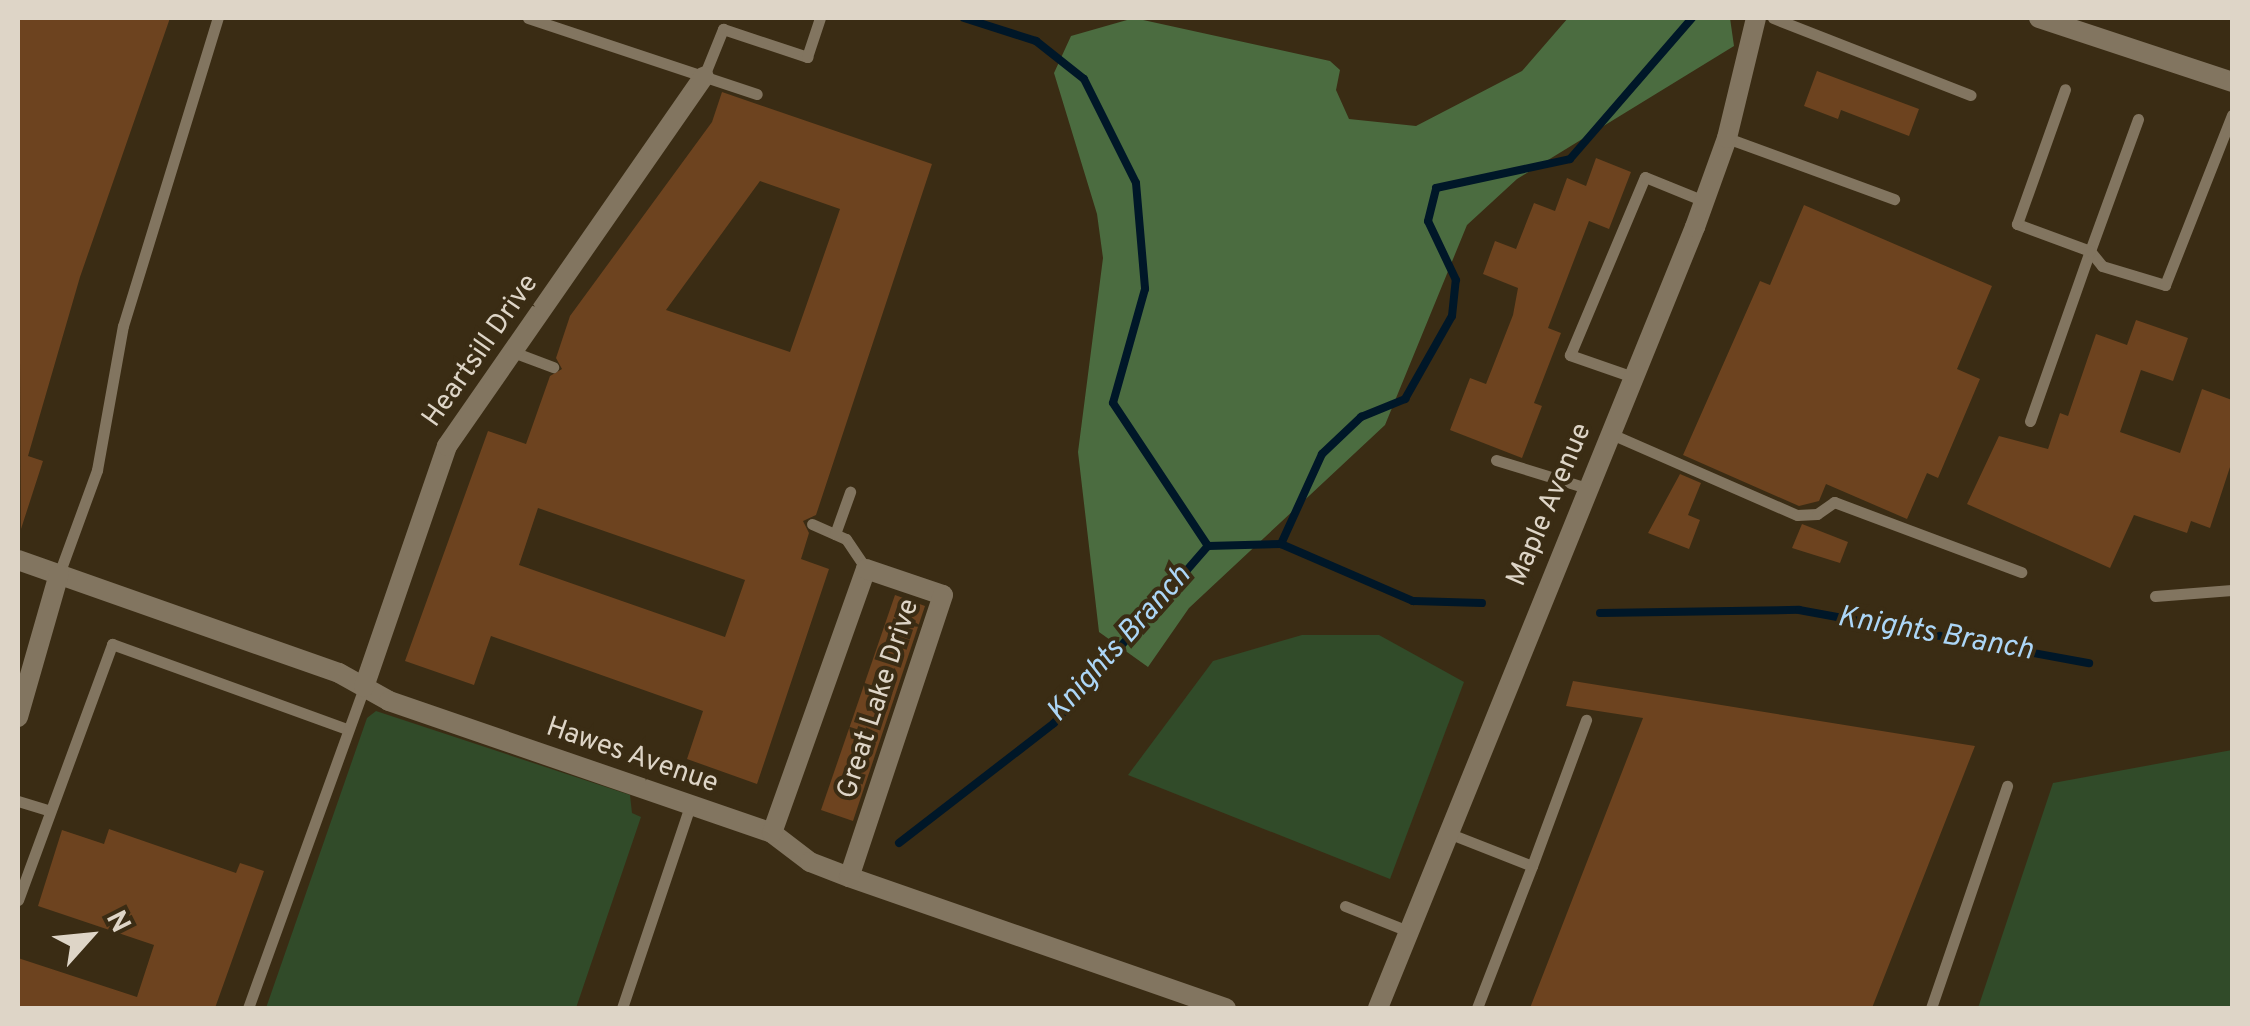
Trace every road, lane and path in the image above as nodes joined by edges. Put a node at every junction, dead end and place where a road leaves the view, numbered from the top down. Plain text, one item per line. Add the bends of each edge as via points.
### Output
1 (218, 18) edge
2 (528, 18) edge
3 (820, 18) edge
4 (1756, 18) edge
5 (1772, 18) edge
6 (2039, 18) edge
7 (704, 76) junction
8 (2232, 82) edge
9 (2064, 90) dead end
10 (757, 94) dead end
11 (1970, 94) dead end
12 (2232, 115) edge
13 (2138, 119) dead end
14 (1727, 138) junction
15 (1894, 198) dead end
16 (1704, 202) junction
17 (2090, 251) junction
18 (512, 352) junction
19 (553, 366) dead end
20 (1632, 377) junction
21 (2030, 421) dead end
22 (1609, 433) junction
23 (1496, 460) dead end
24 (1586, 488) junction
25 (850, 492) dead end
26 (812, 524) dead end
27 (835, 534) junction
28 (18, 560) edge
29 (866, 569) junction
30 (2020, 572) dead end
31 (59, 574) junction
32 (2232, 590) edge
33 (2155, 596) dead end
34 (364, 688) junction
35 (18, 716) edge
36 (1586, 720) dead end
37 (347, 729) junction
38 (2007, 786) dead end
39 (18, 802) edge
40 (690, 806) junction
41 (47, 810) junction
42 (772, 833) junction
43 (1448, 833) junction
44 (1532, 866) junction
45 (849, 876) junction
46 (18, 900) edge
47 (1345, 906) dead end
48 (1408, 930) junction
49 (248, 1008) edge
50 (622, 1008) edge
51 (1226, 1008) edge
52 (1378, 1008) edge
53 (1477, 1008) edge
54 (1931, 1008) edge

1 - 31 lane via 123,326 96,470
2 - 7 lane
3 - 7 lane via 806,57 723,29
4 - 14 street, Maple Avenue
5 - 11 lane
6 - 8 street
7 - 10 lane
7 - 18 street, Heartsill Drive
9 - 17 lane via 2018,224
12 - 17 lane via 2164,286 2102,266
13 - 17 lane
14 - 15 lane
14 - 16 street, Maple Avenue
16 - 20 street, Maple Avenue
16 - 20 lane via 1645,177 1570,355
17 - 21 lane
18 - 19 lane
18 - 34 street, Heartsill Drive via 447,446
20 - 22 street, Maple Avenue
22 - 24 street, Maple Avenue
22 - 30 lane via 1798,515 1817,514 1834,502
23 - 24 lane
24 - 43 street, Maple Avenue
25 - 27 lane
26 - 27 lane
27 - 29 lane
28 - 31 street, Hawes Avenue
29 - 42 street, Great Lake Drive
29 - 45 street, Great Lake Drive via 942,595
31 - 34 street, Hawes Avenue
31 - 35 street
32 - 33 lane
34 - 37 lane
34 - 40 street, Hawes Avenue
36 - 44 lane
37 - 41 lane via 112,644
37 - 49 lane
38 - 54 lane
39 - 41 lane
40 - 42 street, Hawes Avenue
40 - 50 lane
41 - 46 lane
42 - 45 street, Hawes Avenue via 810,862
43 - 44 lane
43 - 48 street, Maple Avenue
44 - 53 lane
45 - 51 street, Hawes Avenue
47 - 48 lane
48 - 52 street, Maple Avenue

